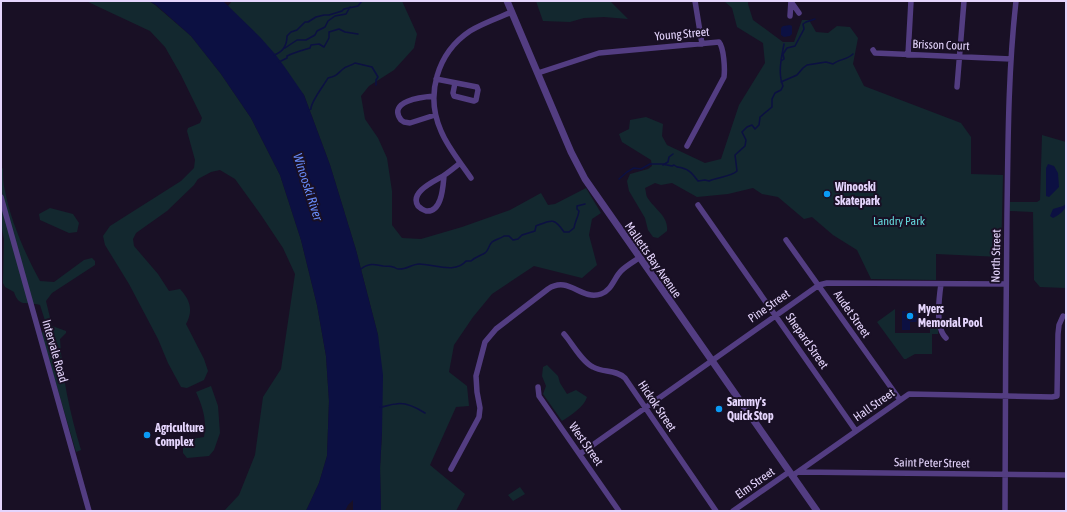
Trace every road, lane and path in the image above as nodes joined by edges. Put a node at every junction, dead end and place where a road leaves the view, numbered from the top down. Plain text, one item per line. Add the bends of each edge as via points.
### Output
1 (507, 1) edge
2 (695, 1) edge
3 (911, 1) edge
4 (964, 1) edge
5 (1016, 1) edge
6 (791, 2) edge
7 (512, 12) junction
8 (799, 13) dead end
9 (790, 16) dead end
10 (702, 44) junction
11 (873, 50) dead end
12 (908, 55) junction
13 (959, 57) junction
14 (1011, 59) junction
15 (538, 73) junction
16 (436, 79) junction
17 (455, 83) junction
18 (957, 87) dead end
19 (434, 96) junction
20 (435, 115) junction
21 (687, 146) dead end
22 (460, 163) junction
23 (444, 176) junction
24 (471, 178) dead end
25 (1, 197) edge
26 (698, 205) dead end
27 (786, 240) dead end
28 (639, 258) junction
29 (940, 284) junction
30 (1006, 284) junction
31 (818, 285) junction
32 (775, 316) junction
33 (1063, 316) dead end
34 (564, 334) dead end
35 (946, 338) dead end
36 (711, 361) junction
37 (538, 387) dead end
38 (1006, 396) junction
39 (900, 400) junction
40 (645, 408) junction
41 (856, 431) junction
42 (580, 454) junction
43 (451, 469) dead end
44 (793, 474) junction
45 (1005, 474) junction
46 (1066, 475) edge
47 (89, 511) edge
48 (619, 511) edge
49 (716, 511) edge
50 (733, 511) edge
51 (817, 511) edge
52 (1005, 511) edge

1 - 7 street, Malletts Bay Avenue
2 - 10 street
3 - 12 street
4 - 13 street
5 - 14 street, North Street
6 - 8 street
6 - 9 street
7 - 15 street, Malletts Bay Avenue
7 - 16 street via 477,27 462,37 446,56
10 - 15 street, Young Street via 599,53
10 - 21 street, Young Street via 720,43 725,74
11 - 12 street, Brisson Court via 875,54
12 - 13 street, Brisson Court
13 - 14 street, Brisson Court
13 - 18 street
14 - 30 street, North Street
15 - 28 street, Malletts Bay Avenue via 578,167
16 - 17 street
16 - 19 street
17 - 17 street via 477,88 476,100 454,96
19 - 20 street
19 - 20 street via 403,103 397,113 401,120 408,123
20 - 22 street via 443,135
22 - 23 street
22 - 24 street
23 - 23 street via 438,204 430,210 420,208 416,201 417,196 426,186
25 - 47 street, Intervale Road
26 - 32 street, Shepard Street
27 - 31 street, Audet Street
28 - 36 street, Malletts Bay Avenue
28 - 43 street via 621,271 609,289 603,293 592,295 556,284 492,332 482,349 476,376 479,417
29 - 30 street
29 - 31 street
29 - 35 street via 941,331
30 - 38 street, North Street
31 - 32 street, Pine Street
31 - 39 street, Audet Street
32 - 36 street, Pine Street
32 - 41 street, Shepard Street
33 - 38 street, Hall Street via 1058,334 1056,396
34 - 40 street, Hickok Street via 588,364 596,369 622,375
36 - 40 street, Pine Street
36 - 44 street, Malletts Bay Avenue
37 - 42 street, West Street via 539,396
38 - 39 street, Hall Street via 911,394
38 - 45 street, North Street
39 - 41 street, Hall Street
40 - 42 street, Pine Street
40 - 49 street, Hickok Street
41 - 44 street, Hall Street
42 - 48 street, West Street
44 - 45 street, Saint Peter Street
44 - 50 street, Elm Street
44 - 51 street, Malletts Bay Avenue
45 - 46 street, Saint Peter Street
45 - 52 street, North Street

